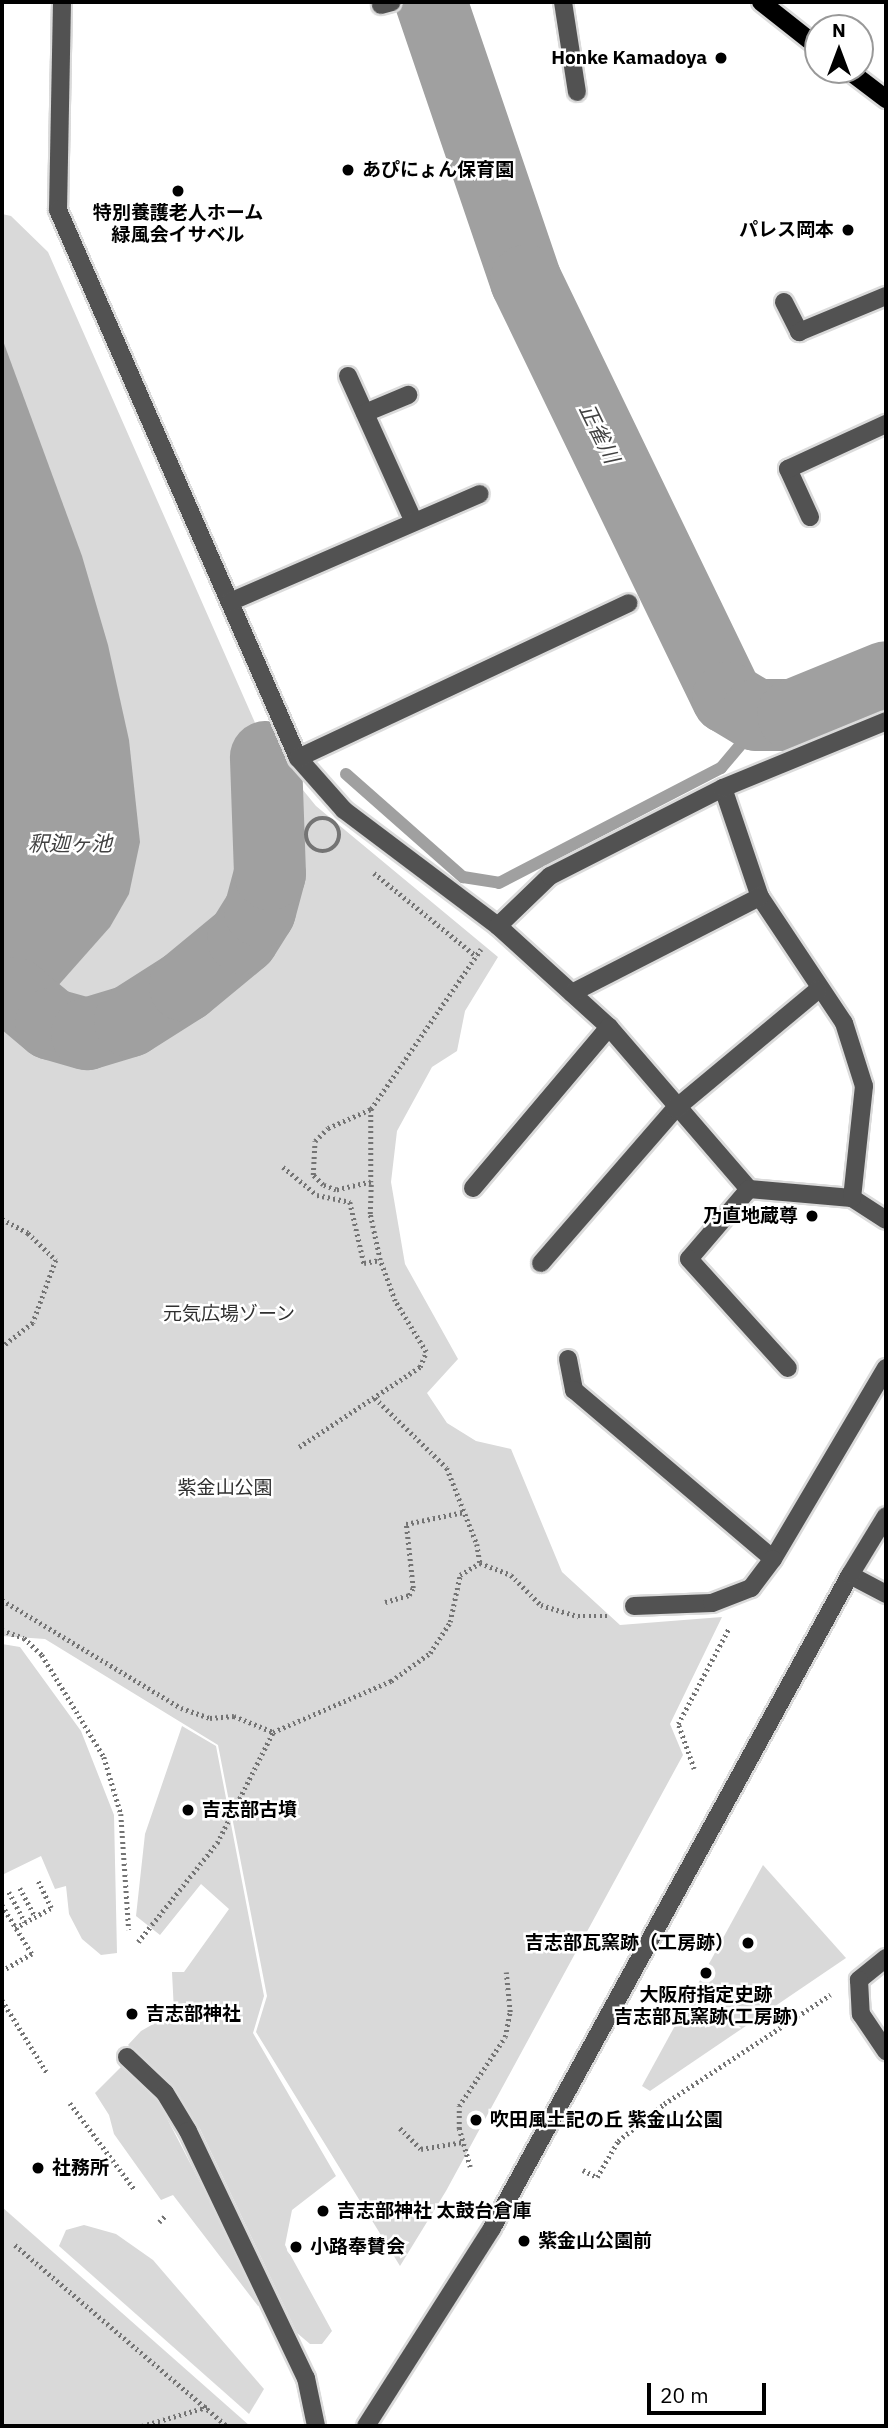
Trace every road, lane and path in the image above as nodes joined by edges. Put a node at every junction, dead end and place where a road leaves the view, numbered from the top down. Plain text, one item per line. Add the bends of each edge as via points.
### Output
1 (62, 2) edge
2 (563, 2) edge
3 (761, 2) edge
4 (804, 36) edge
5 (866, 84) edge
6 (578, 92) dead end
7 (886, 99) edge
8 (886, 296) edge
9 (784, 302) dead end
10 (348, 376) dead end
11 (408, 395) dead end
12 (365, 413) junction
13 (886, 424) edge
14 (480, 494) dead end
15 (810, 517) dead end
16 (414, 522) junction
17 (230, 601) junction
18 (629, 603) dead end
19 (886, 721) edge
20 (298, 758) junction
21 (723, 788) junction
22 (371, 871) dead end
23 (760, 897) junction
24 (498, 926) junction
25 (476, 956) junction
26 (818, 990) junction
27 (572, 993) junction
28 (609, 1027) junction
29 (372, 1109) junction
30 (675, 1109) junction
31 (284, 1167) dead end
32 (372, 1182) junction
33 (323, 1185) junction
34 (473, 1188) dead end
35 (748, 1189) junction
36 (317, 1195) junction
37 (852, 1198) junction
38 (2, 1219) edge
39 (886, 1220) edge
40 (380, 1260) junction
41 (541, 1263) dead end
42 (2, 1347) edge
43 (568, 1359) dead end
44 (788, 1368) dead end
45 (886, 1368) edge
46 (375, 1398) junction
47 (299, 1447) dead end
48 (464, 1512) junction
49 (886, 1516) edge
50 (773, 1559) junction
51 (480, 1563) junction
52 (850, 1574) junction
53 (751, 1588) junction
54 (886, 1594) edge
55 (2, 1600) edge
56 (385, 1602) dead end
57 (634, 1606) joint
58 (2, 1630) edge
59 (273, 1731) junction
60 (694, 1769) dead end
61 (38, 1881) dead end
62 (19, 1888) dead end
63 (9, 1892) dead end
64 (2, 1905) edge
65 (35, 1916) junction
66 (25, 1922) junction
67 (15, 1928) junction
68 (129, 1930) dead end
69 (138, 1942) dead end
70 (886, 1958) edge
71 (2, 1971) edge
72 (506, 1972) dead end
73 (859, 1980) junction
74 (2, 2000) edge
75 (886, 2051) edge
76 (127, 2057) dead end
77 (47, 2073) dead end
78 (70, 2103) dead end
79 (400, 2128) dead end
80 (463, 2141) junction
81 (470, 2167) dead end
82 (583, 2170) dead end
83 (135, 2190) dead end
84 (165, 2216) dead end
85 (159, 2222) dead end
86 (15, 2245) dead end
87 (207, 2407) junction
88 (142, 2426) edge
89 (227, 2426) edge
90 (316, 2426) edge
91 (366, 2426) edge

1 - 17 street via 58,210 113,344
2 - 6 street
3 - 4 main road
5 - 7 main road
8 - 9 street via 799,332
10 - 12 street
11 - 12 street
12 - 16 street
13 - 15 street via 788,469
14 - 16 street
16 - 17 street
17 - 20 street
18 - 20 street
19 - 21 street
20 - 24 street via 344,810
21 - 23 street
21 - 24 street via 550,876
22 - 25 path
23 - 26 street
23 - 27 street
24 - 25 path
24 - 27 street
25 - 29 path
26 - 30 street
26 - 37 street via 844,1023 864,1086
27 - 28 street
28 - 30 street
28 - 34 street
29 - 32 path
29 - 33 path via 328,1128 315,1141 313,1175
30 - 35 street
30 - 41 street
31 - 36 path
32 - 33 path via 337,1190
32 - 40 path via 370,1214
33 - 36 path
35 - 37 street
35 - 44 street via 689,1259
36 - 40 path via 350,1202 364,1263
37 - 39 street
38 - 42 path via 28,1233 56,1260 33,1323
40 - 46 path via 395,1301 426,1352 420,1367
43 - 50 street via 574,1390
45 - 50 street
46 - 47 path
46 - 48 path via 447,1468
48 - 51 path
48 - 56 path via 406,1524 413,1588 409,1595
49 - 52 street
50 - 53 street
51 - 57 path via 511,1575 541,1605 557,1612 620,1616
51 - 59 path via 460,1574 450,1622 430,1653 391,1681
52 - 54 street
52 - 91 street via 492,2228
53 - 57 street via 712,1603
53 - 60 path via 678,1724
55 - 59 path via 181,1708 210,1718 234,1716
58 - 68 path via 24,1638 43,1655 104,1757 121,1814
59 - 69 path via 217,1843
61 - 65 path via 51,1908
62 - 65 path
63 - 66 path
64 - 67 path
65 - 66 path
66 - 67 path
67 - 71 path via 32,1954
70 - 73 street
72 - 80 path via 508,2029 463,2096 458,2118
73 - 75 street via 860,2014
73 - 82 path via 806,2008 664,2104 618,2141 597,2177
74 - 77 path
76 - 90 street via 165,2092 188,2131 306,2378
78 - 83 path
79 - 80 path via 421,2149
80 - 81 path
84 - 85 path
86 - 87 path
87 - 88 path
87 - 89 path

